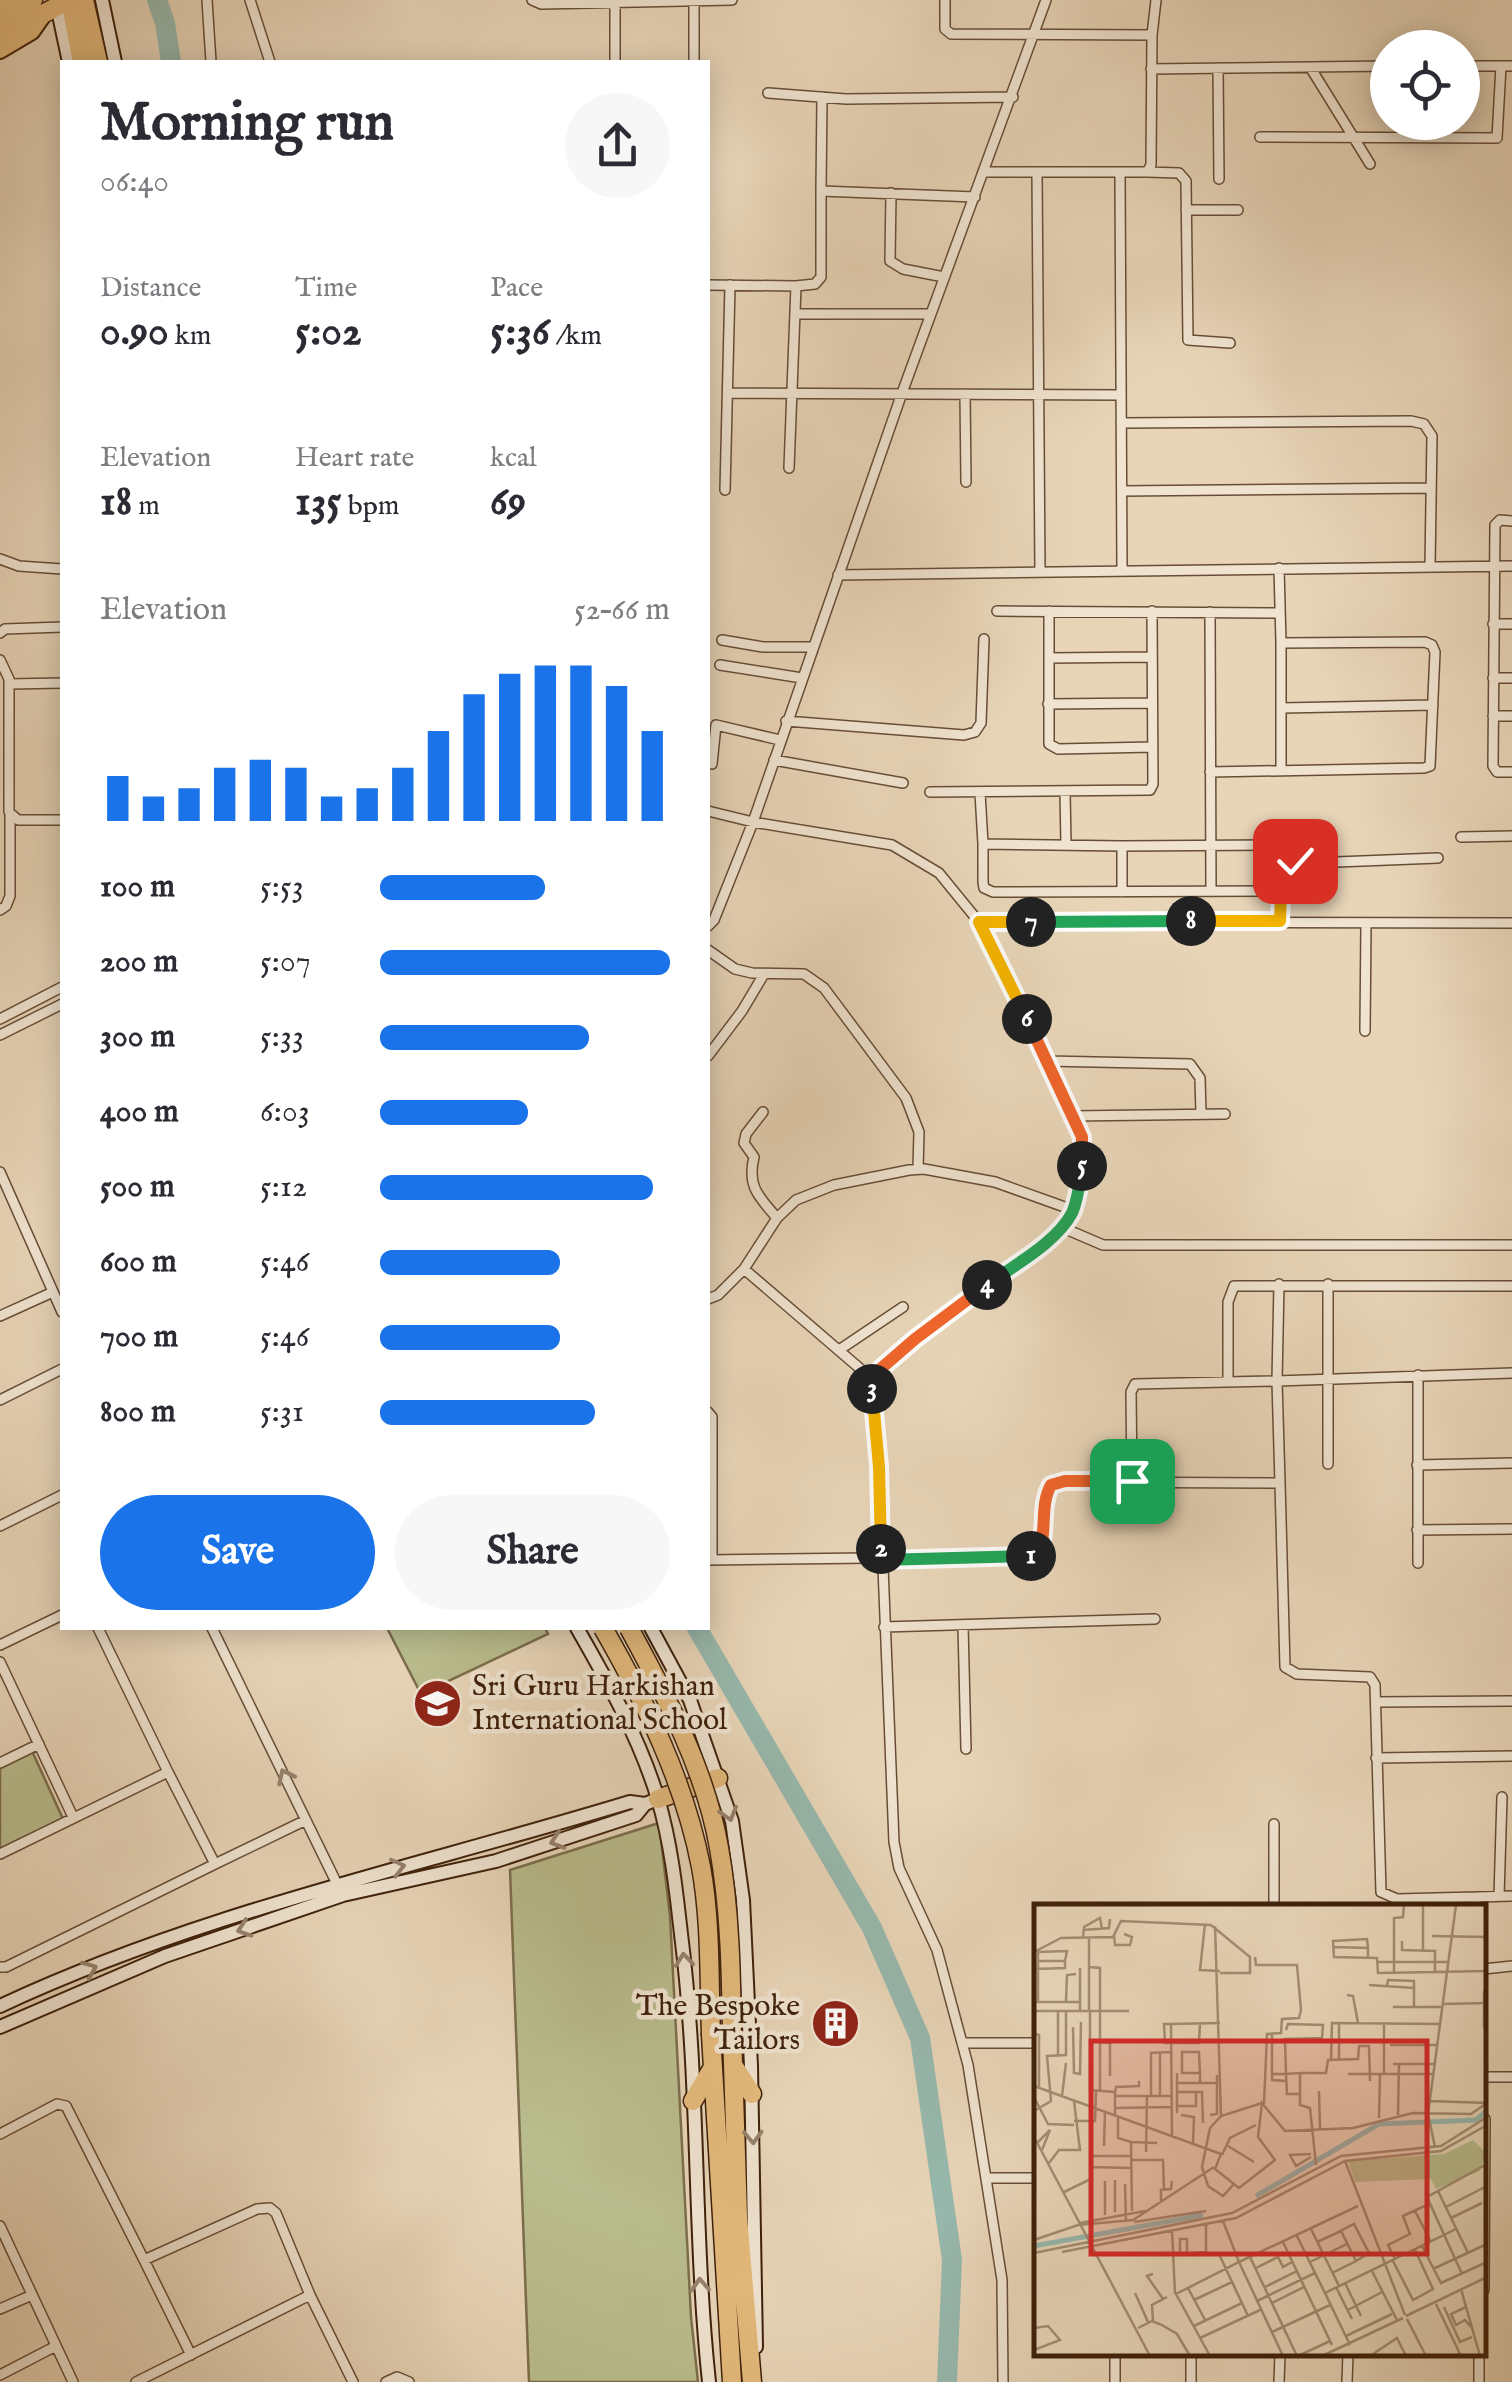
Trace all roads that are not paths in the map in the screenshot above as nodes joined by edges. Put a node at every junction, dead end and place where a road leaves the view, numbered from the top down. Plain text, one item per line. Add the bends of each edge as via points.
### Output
1 (14, 0) edge
2 (84, 0) edge
3 (102, 0) edge
4 (207, 0) edge
5 (250, 0) edge
6 (532, 0) edge
7 (694, 0) edge
8 (732, 0) edge
9 (945, 0) edge
10 (1046, 0) edge
11 (1156, 0) edge
12 (615, 1) edge
13 (55, 3) edge
14 (0, 8) edge
15 (0, 20) edge
16 (1152, 35) junction
17 (1034, 36) junction
18 (0, 37) edge
19 (0, 51) edge
20 (69, 60) edge
21 (81, 60) edge
22 (98, 60) edge
23 (115, 60) edge
24 (211, 60) edge
25 (269, 60) edge
26 (614, 60) edge
27 (694, 60) edge
28 (1370, 66) edge
29 (1480, 66) edge
30 (1506, 66) edge
31 (1310, 67) junction
32 (1218, 68) junction
33 (1151, 69) junction
34 (768, 93) dead end
35 (822, 97) junction
36 (1013, 98) junction
37 (1260, 138) dead end
38 (1353, 138) junction
39 (1498, 138) junction
40 (1512, 138) edge
41 (1370, 164) dead end
42 (984, 172) junction
43 (1037, 172) junction
44 (1146, 172) junction
45 (1120, 174) junction
46 (1218, 178) dead end
47 (820, 191) junction
48 (890, 193) junction
49 (975, 196) junction
50 (1186, 210) junction
51 (1238, 210) dead end
52 (944, 277) junction
53 (710, 285) edge
54 (730, 286) junction
55 (796, 286) junction
56 (796, 314) junction
57 (930, 314) junction
58 (1230, 343) dead end
59 (728, 393) junction
60 (902, 393) junction
61 (965, 394) junction
62 (1040, 394) junction
63 (792, 395) junction
64 (1120, 395) junction
65 (1121, 423) junction
66 (789, 468) dead end
67 (966, 482) dead end
68 (1432, 488) junction
69 (725, 490) dead end
70 (1122, 491) junction
71 (1512, 520) edge
72 (0, 559) edge
73 (1493, 566) junction
74 (1512, 566) edge
75 (1430, 567) junction
76 (1278, 568) junction
77 (60, 569) edge
78 (1122, 570) junction
79 (1040, 572) junction
80 (838, 575) junction
81 (997, 611) dead end
82 (1049, 611) junction
83 (1152, 611) junction
84 (1210, 612) junction
85 (1280, 612) junction
86 (1493, 624) junction
87 (1512, 624) edge
88 (60, 627) edge
89 (0, 633) edge
90 (984, 639) dead end
91 (722, 640) dead end
92 (1282, 643) junction
93 (812, 648) junction
94 (1152, 657) junction
95 (1049, 658) junction
96 (0, 660) edge
97 (720, 664) dead end
98 (802, 678) junction
99 (1493, 678) junction
100 (1512, 678) edge
101 (60, 683) edge
102 (9, 684) junction
103 (1152, 703) junction
104 (1048, 704) junction
105 (1433, 705) junction
106 (1282, 708) junction
107 (1493, 716) junction
108 (1512, 716) edge
109 (786, 721) junction
110 (780, 740) junction
111 (1153, 748) junction
112 (774, 760) junction
113 (712, 764) dead end
114 (1281, 771) junction
115 (1210, 772) junction
116 (1512, 772) edge
117 (903, 784) dead end
118 (930, 792) dead end
119 (980, 792) junction
120 (1065, 792) junction
121 (710, 811) edge
122 (10, 816) junction
123 (60, 820) edge
124 (753, 822) junction
125 (1512, 836) edge
126 (1462, 837) dead end
127 (983, 844) junction
128 (1211, 844) junction
129 (1066, 845) junction
130 (1270, 845) dead end
131 (1122, 846) junction
132 (1438, 858) dead end
133 (1211, 891) junction
134 (1266, 891) dead end
135 (1122, 892) junction
136 (0, 910) edge
137 (1280, 921) junction
138 (979, 922) junction
139 (1512, 923) edge
140 (710, 924) edge
141 (1366, 924) junction
142 (710, 951) edge
143 (764, 974) junction
144 (60, 989) edge
145 (60, 1005) edge
146 (0, 1018) edge
147 (1365, 1031) dead end
148 (0, 1035) edge
149 (710, 1053) edge
150 (1047, 1062) junction
151 (763, 1112) dead end
152 (1201, 1114) junction
153 (1225, 1114) dead end
154 (1072, 1116) junction
155 (918, 1169) junction
156 (0, 1172) edge
157 (1074, 1210) junction
158 (777, 1218) junction
159 (1061, 1227) junction
160 (1512, 1246) edge
161 (744, 1269) junction
162 (1279, 1284) junction
163 (1328, 1284) junction
164 (1512, 1286) edge
165 (52, 1292) junction
166 (710, 1298) edge
167 (903, 1307) dead end
168 (60, 1308) edge
169 (0, 1316) edge
170 (840, 1350) junction
171 (60, 1370) edge
172 (1512, 1374) edge
173 (1418, 1375) junction
174 (1328, 1377) junction
175 (870, 1378) junction
176 (1228, 1381) junction
177 (1277, 1381) junction
178 (0, 1400) edge
179 (710, 1414) edge
180 (1328, 1464) dead end
181 (1512, 1464) edge
182 (1417, 1465) junction
183 (1132, 1481) junction
184 (1280, 1483) junction
185 (60, 1497) edge
186 (0, 1526) edge
187 (1417, 1530) junction
188 (1512, 1530) edge
189 (710, 1560) edge
190 (881, 1560) junction
191 (1418, 1563) dead end
192 (60, 1616) edge
193 (1155, 1620) dead end
194 (963, 1624) junction
195 (884, 1627) junction
196 (99, 1630) edge
197 (213, 1630) edge
198 (578, 1630) edge
199 (604, 1630) edge
200 (630, 1630) edge
201 (652, 1630) edge
202 (0, 1645) edge
203 (0, 1662) edge
204 (1512, 1701) edge
205 (1376, 1702) junction
206 (39, 1744) junction
207 (966, 1750) dead end
208 (1512, 1756) edge
209 (1376, 1758) junction
210 (0, 1763) edge
211 (168, 1772) junction
212 (718, 1778) junction
213 (1502, 1797) dead end
214 (651, 1802) junction
215 (73, 1817) junction
216 (306, 1820) junction
217 (1274, 1824) dead end
218 (0, 1854) edge
219 (215, 1864) junction
220 (340, 1889) junction
221 (1499, 1896) junction
222 (1512, 1896) edge
223 (1476, 1902) edge
224 (1274, 1904) edge
225 (1512, 1966) edge
226 (0, 1967) edge
227 (1487, 1969) edge
228 (0, 2006) edge
229 (0, 2027) edge
230 (962, 2043) junction
231 (1034, 2044) edge
232 (733, 2065) junction
233 (713, 2067) junction
234 (752, 2094) junction
235 (693, 2101) junction
236 (0, 2134) edge
237 (987, 2178) junction
238 (1034, 2178) edge
239 (0, 2226) edge
240 (144, 2260) junction
241 (32, 2295) junction
242 (310, 2296) junction
243 (0, 2309) edge
244 (56, 2346) junction
245 (191, 2355) junction
246 (1280, 2357) edge
247 (1348, 2357) edge
248 (1478, 2357) edge
249 (0, 2375) edge
250 (73, 2382) edge
251 (136, 2382) edge
252 (354, 2382) edge
253 (386, 2382) edge
254 (409, 2382) edge
255 (709, 2382) edge
256 (732, 2382) edge
257 (753, 2382) edge
258 (1003, 2382) edge
259 (1279, 2382) edge
260 (1347, 2382) edge
261 (1479, 2382) edge

1 - 14 main road
2 - 22 highway
3 - 23 street
4 - 24 street
5 - 25 street
6 - 12 street
7 - 8 street
7 - 12 street
7 - 27 street
9 - 17 street via 948,33
10 - 17 street
11 - 16 street
12 - 26 street
13 - 15 highway
13 - 18 highway
13 - 19 main road via 32,32
13 - 20 street
13 - 21 highway
16 - 17 street
16 - 33 street
17 - 36 street
28 - 31 street
29 - 30 street
30 - 39 street
31 - 32 street
31 - 38 street
32 - 33 street
32 - 46 street
33 - 44 street
34 - 35 street
35 - 36 street
35 - 47 street
36 - 42 street
37 - 38 street
38 - 39 street
38 - 41 street
39 - 40 street
42 - 43 street
42 - 49 street
43 - 45 street
43 - 62 street
44 - 45 street
44 - 50 street via 1182,174
45 - 64 street
47 - 48 street
47 - 55 street via 820,277 816,284
48 - 49 street
48 - 52 street via 890,261
49 - 52 street
50 - 51 street
50 - 58 street via 1188,340
52 - 57 street
53 - 54 street
54 - 55 street
54 - 59 street
55 - 56 street
56 - 57 street
56 - 63 street
57 - 60 street
59 - 63 street
59 - 69 street
60 - 61 street
60 - 63 street
60 - 80 street
61 - 62 street
61 - 67 street
62 - 64 street
62 - 79 street
63 - 66 street
64 - 65 street
65 - 68 street via 1418,421 1432,436
65 - 70 street
68 - 70 street
68 - 75 street
70 - 78 street
71 - 73 street via 1495,525
72 - 77 street
73 - 74 street
73 - 75 street
73 - 86 street
75 - 76 street
76 - 78 street
76 - 85 street
78 - 79 street
79 - 80 street
80 - 93 street
81 - 82 street
82 - 83 street
82 - 95 street
83 - 84 street
83 - 94 street
84 - 85 street
84 - 115 street
85 - 92 street
86 - 87 street
86 - 99 street
88 - 89 street
90 - 109 street via 981,723 975,732
91 - 93 street
92 - 105 street via 1429,643
92 - 106 street
93 - 98 street
94 - 95 street
94 - 103 street
95 - 104 street
96 - 102 street
97 - 98 street
98 - 109 street
99 - 100 street
99 - 107 street
101 - 102 street
102 - 122 street
103 - 104 street
103 - 111 street
104 - 111 street via 1054,748
105 - 106 street
105 - 114 street via 1429,767
106 - 114 street
107 - 108 street
107 - 116 street via 1494,769
109 - 110 street
110 - 112 street
110 - 113 street via 716,725
111 - 120 street via 1150,790
112 - 117 street
112 - 124 street
114 - 115 street
115 - 128 street
118 - 119 street
119 - 120 street
119 - 127 street
120 - 129 street
121 - 124 street
122 - 123 street
122 - 136 street via 10,896
124 - 138 street via 892,845 938,873
124 - 140 street
125 - 126 street
127 - 129 street
127 - 135 street via 989,891
128 - 130 street
128 - 131 street
128 - 133 street
129 - 131 street
131 - 135 street
132 - 137 street via 1286,864
133 - 134 street
133 - 135 street
137 - 138 street
137 - 141 street
138 - 150 street
139 - 141 street
141 - 147 street
142 - 143 street via 735,969
143 - 149 street
143 - 155 street via 804,974 836,1002 906,1098 919,1132
144 - 146 street
145 - 148 street
150 - 152 street via 1190,1064 1200,1078
150 - 154 street
151 - 158 street via 744,1143 753,1153 754,1187
152 - 153 street
152 - 154 street
154 - 157 street via 1084,1144
155 - 157 street via 995,1182
155 - 158 street via 814,1192
156 - 165 street
157 - 159 street
158 - 161 street
159 - 160 street via 1102,1245
159 - 175 street
161 - 166 street
161 - 170 street
162 - 163 street
162 - 176 street via 1231,1288
162 - 177 street
163 - 164 street
163 - 174 street
165 - 168 street
165 - 169 street
167 - 170 street
170 - 175 street
171 - 178 street
172 - 173 street
173 - 174 street
173 - 182 street
174 - 177 street
174 - 180 street
175 - 190 street
176 - 177 street
176 - 183 street via 1135,1384
177 - 184 street
179 - 189 street
181 - 182 street
182 - 187 street
183 - 184 street
183 - 190 street via 1051,1485 1042,1544 1033,1556
184 - 205 street via 1285,1667 1297,1674 1370,1677
185 - 186 street
187 - 188 street
187 - 191 street
189 - 190 street
190 - 195 street
192 - 202 street
193 - 194 street
194 - 195 street
194 - 207 street
195 - 230 street via 896,1857 937,1950
196 - 211 street
216 -> 197 street
198 - 214 street via 633,1736
199 - 233 highway, bridge via 654,1727 694,1836 702,1870
200 - 232 highway, bridge via 683,1738 719,1846
201 - 212 street via 690,1700
203 - 206 street
204 - 205 street
205 - 209 street
206 - 210 street
206 - 215 street
208 - 209 street
209 - 223 street via 1381,1892
211 - 215 street
211 - 219 street
212 - 214 highway
212 -> 234 street via 744,1900
213 - 221 street
214 - 220 street via 636,1815 496,1861
235 -> 214 street via 674,1876
215 - 218 street
216 - 219 street
216 - 220 street
217 - 224 street
219 - 226 street
228 -> 220 street via 194,1928
220 -> 229 street
221 - 222 street
221 - 223 street
225 - 227 street
230 - 231 street
230 - 237 street
232 - 234 highway
232 - 257 highway
233 - 235 highway
233 - 256 highway
234 -> 257 street
255 -> 235 street
236 - 240 street via 57,2104 66,2106
237 - 238 street
237 - 258 street via 1002,2280
239 - 241 street
240 - 242 street via 270,2208
240 - 245 street
241 - 243 street
241 - 244 street
242 - 245 street
242 - 252 street
244 - 249 street
244 - 250 street
245 - 251 street
246 - 259 street
247 - 260 street
248 - 261 street
253 - 254 street

